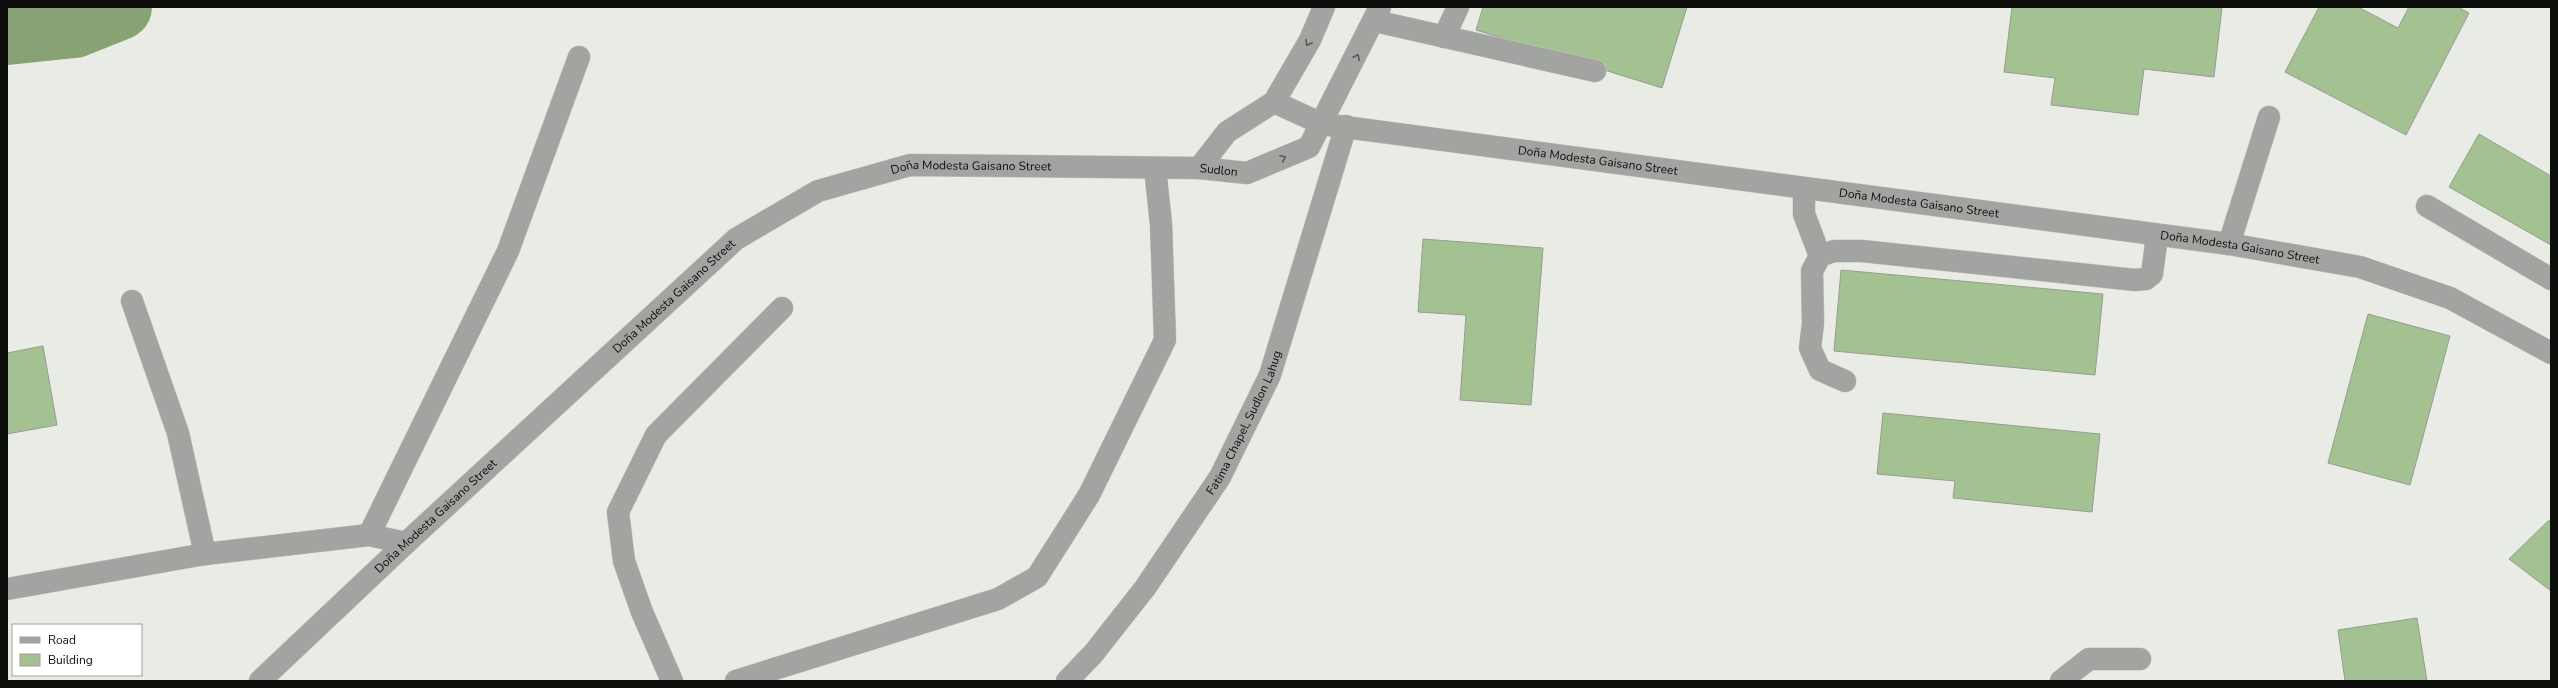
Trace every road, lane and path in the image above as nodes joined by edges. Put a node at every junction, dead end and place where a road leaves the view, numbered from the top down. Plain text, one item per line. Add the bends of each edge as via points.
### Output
1 (1324, 7) edge
2 (1458, 7) edge
3 (1377, 14) edge
4 (1444, 37) junction
5 (580, 56) dead end
6 (1595, 71) dead end
7 (1274, 102) junction
8 (2269, 117) dead end
9 (1322, 124) junction
10 (1346, 126) junction
11 (1155, 168) junction
12 (1199, 168) junction
13 (1804, 189) junction
14 (2427, 206) dead end
15 (2157, 236) junction
16 (2230, 244) junction
17 (1820, 256) junction
18 (2551, 279) edge
19 (132, 301) dead end
20 (782, 308) dead end
21 (2551, 353) edge
22 (1845, 381) dead end
23 (369, 535) junction
24 (406, 543) junction
25 (205, 554) junction
26 (7, 589) edge
27 (2140, 659) dead end
28 (260, 681) edge
29 (672, 681) edge
30 (736, 681) edge
31 (1067, 681) edge
32 (2061, 681) edge

1 -> 7 street, Sudlon via 1310,40
2 - 4 street
3 - 4 street
9 -> 3 street, Sudlon
4 - 6 street
5 - 23 street via 508,251
7 - 9 street, Doña Modesta Gaisano Street
7 - 12 street, Sudlon via 1228,132
8 - 16 street
9 - 10 street, Doña Modesta Gaisano Street
12 -> 9 street, Sudlon via 1248,173 1309,147
10 - 13 street, Doña Modesta Gaisano Street
10 - 31 street, Fatima Chapel, Sudlon Lahug via 1270,375 1220,477 1145,588 1093,654
11 - 12 street, Doña Modesta Gaisano Street
11 - 24 street, Doña Modesta Gaisano Street via 910,165 818,191 736,239
11 - 30 street via 1161,224 1165,340 1089,495 1037,576 998,599
13 - 15 street, Doña Modesta Gaisano Street
13 - 17 street via 1804,214
14 - 18 street
15 - 16 street, Doña Modesta Gaisano Street
15 - 17 street via 2152,274 2146,279 2135,280 1862,251 1834,251
16 - 21 street, Doña Modesta Gaisano Street via 2360,267 2450,298
17 - 22 street via 1812,271 1813,323 1810,348 1820,370
19 - 25 street via 178,433
20 - 29 street via 656,435 618,512 624,561 642,612
23 - 24 street
23 - 25 street
24 - 28 street, Doña Modesta Gaisano Street
25 - 26 street
27 - 32 street via 2089,659

